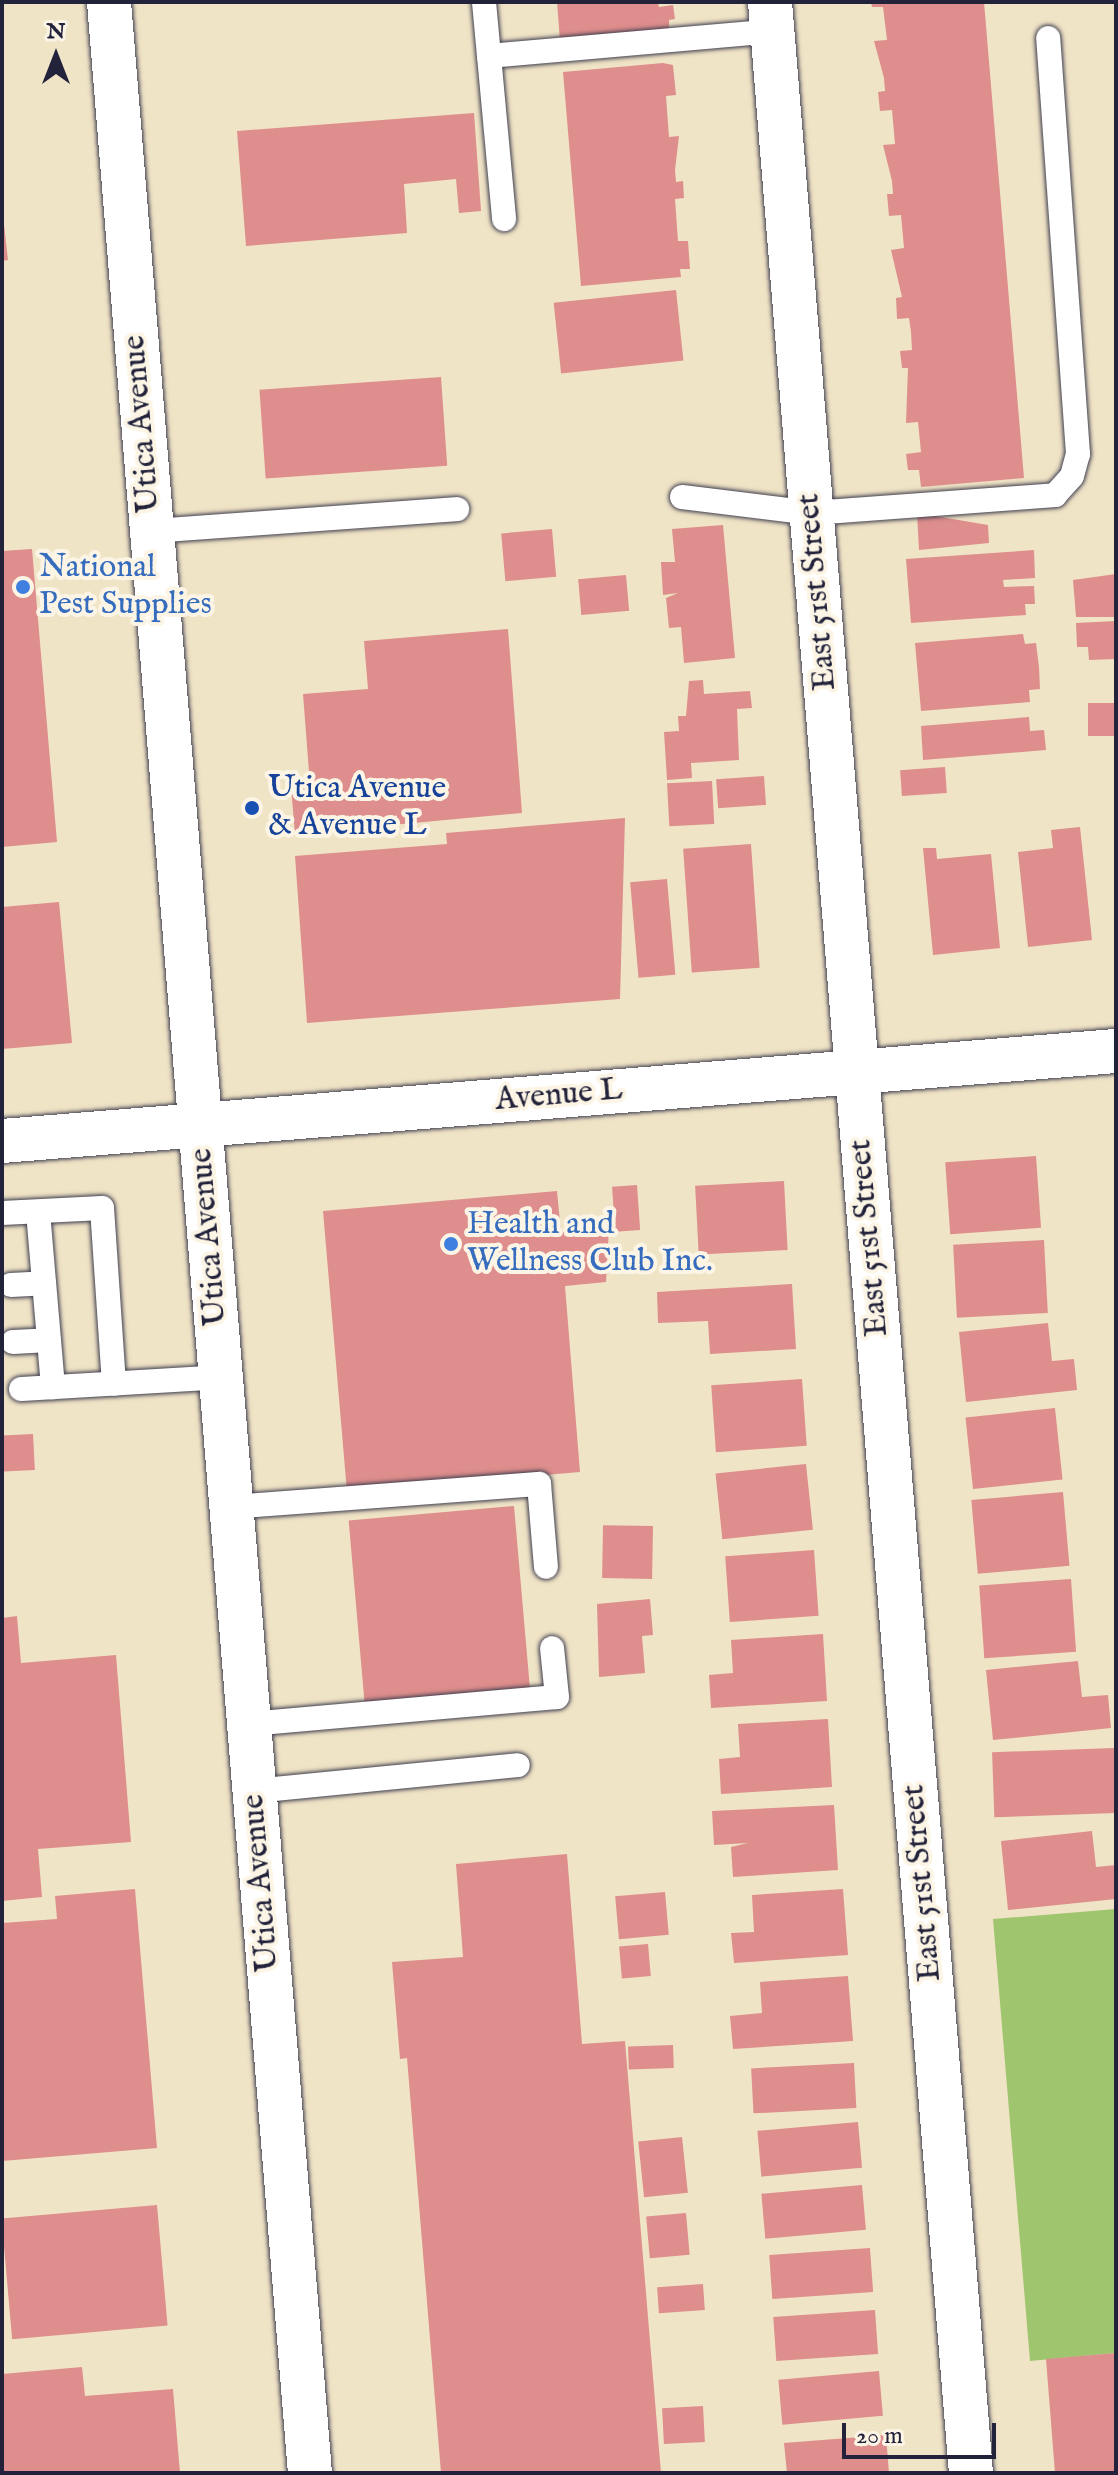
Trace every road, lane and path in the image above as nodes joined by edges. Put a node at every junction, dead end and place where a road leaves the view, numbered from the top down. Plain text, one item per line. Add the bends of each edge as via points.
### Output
1 (109, 2) edge
2 (484, 2) edge
3 (772, 16) edge
4 (1048, 38) dead end
5 (489, 56) junction
6 (504, 219) dead end
7 (682, 497) dead end
8 (457, 509) dead end
9 (812, 513) junction
10 (152, 531) junction
11 (1116, 1051) edge
12 (857, 1073) junction
13 (201, 1124) junction
14 (2, 1141) edge
15 (38, 1212) junction
16 (2, 1213) edge
17 (44, 1283) junction
18 (11, 1285) dead end
19 (49, 1340) junction
20 (13, 1342) dead end
21 (221, 1377) junction
22 (114, 1384) junction
23 (53, 1387) junction
24 (21, 1389) dead end
25 (231, 1507) junction
26 (546, 1567) dead end
27 (552, 1648) dead end
28 (249, 1724) junction
29 (518, 1765) dead end
30 (254, 1791) junction
31 (310, 2473) edge
32 (971, 2473) edge

1 - 10 street, Utica Avenue
2 - 5 lane
3 - 5 lane
3 - 9 street, East 51st Street
4 - 9 lane via 1078,454 1072,476 1055,495
5 - 6 lane
7 - 9 lane
8 - 10 lane
9 - 12 street, East 51st Street
10 - 13 street, Utica Avenue
11 - 12 street, Avenue L
12 - 13 street, Avenue L
12 - 32 street, East 51st Street
13 - 14 street, Avenue L
13 - 21 street, Utica Avenue
15 - 16 lane
15 - 17 lane
15 - 22 lane via 102,1208
17 - 18 lane
17 - 19 lane
19 - 20 lane
19 - 23 lane
21 - 22 lane
21 - 25 street, Utica Avenue
22 - 23 lane
23 - 24 lane
25 - 26 lane via 539,1484
25 - 28 street, Utica Avenue
27 - 28 lane via 557,1697
28 - 30 street, Utica Avenue
29 - 30 lane
30 - 31 street, Utica Avenue

